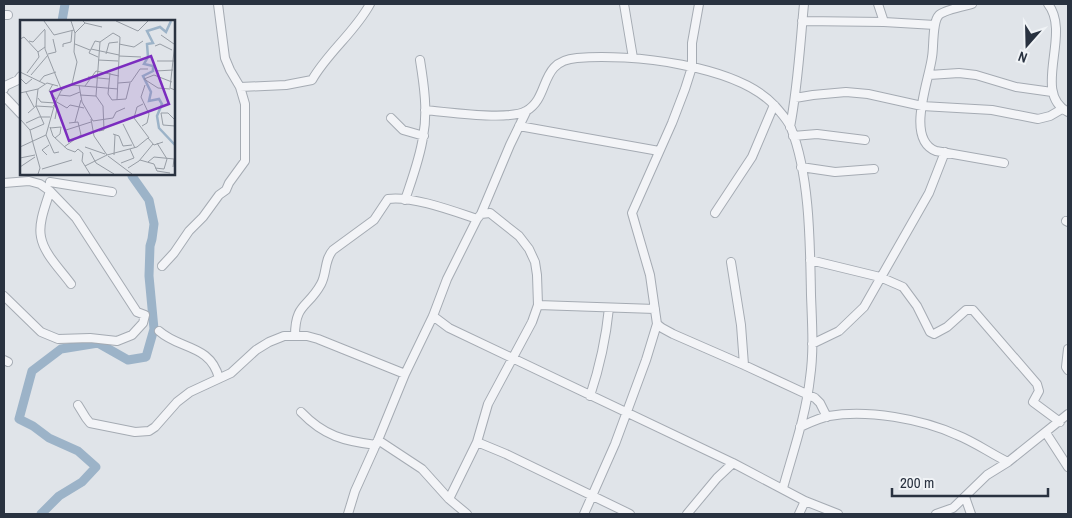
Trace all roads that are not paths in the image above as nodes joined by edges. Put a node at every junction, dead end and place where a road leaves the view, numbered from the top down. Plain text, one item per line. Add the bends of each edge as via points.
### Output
1 (218, 4) edge
2 (370, 4) edge
3 (624, 4) edge
4 (699, 4) edge
5 (804, 4) edge
6 (878, 4) edge
7 (972, 4) edge
8 (1048, 4) edge
9 (802, 21) junction
10 (884, 22) junction
11 (935, 25) junction
12 (633, 58) junction
13 (420, 60) dead end
14 (692, 67) junction
15 (929, 75) junction
16 (20, 77) edge
17 (240, 87) junction
18 (4, 89) edge
19 (1052, 92) junction
20 (4, 96) edge
21 (796, 98) junction
22 (774, 105) junction
23 (922, 106) junction
24 (425, 110) junction
25 (1065, 111) edge
26 (526, 112) junction
27 (20, 113) edge
28 (391, 118) dead end
29 (519, 126) junction
30 (790, 127) junction
31 (424, 136) junction
32 (793, 136) junction
33 (865, 140) dead end
34 (660, 150) junction
35 (945, 152) junction
36 (1004, 163) dead end
37 (801, 167) junction
38 (874, 169) dead end
39 (4, 183) edge
40 (49, 184) edge
41 (112, 192) dead end
42 (405, 200) junction
43 (715, 213) dead end
44 (479, 217) junction
45 (810, 260) junction
46 (731, 262) dead end
47 (162, 266) dead end
48 (880, 276) junction
49 (71, 284) dead end
50 (4, 296) edge
51 (538, 305) junction
52 (609, 308) junction
53 (655, 309) junction
54 (433, 316) junction
55 (657, 324) junction
56 (159, 331) dead end
57 (295, 336) junction
58 (812, 344) junction
59 (1068, 348) edge
60 (511, 358) junction
61 (744, 364) junction
62 (1068, 370) edge
63 (405, 374) junction
64 (219, 378) junction
65 (808, 395) junction
66 (590, 396) junction
67 (78, 405) dead end
68 (301, 412) dead end
69 (626, 412) junction
70 (1068, 414) edge
71 (827, 416) junction
72 (1060, 422) junction
73 (800, 427) junction
74 (1046, 433) junction
75 (377, 442) junction
76 (477, 442) junction
77 (1008, 462) junction
78 (733, 463) junction
79 (1068, 467) edge
80 (783, 488) junction
81 (592, 496) junction
82 (965, 498) junction
83 (449, 499) junction
84 (805, 501) junction
85 (348, 514) edge
86 (466, 514) edge
87 (584, 514) edge
88 (630, 514) edge
89 (687, 514) edge
90 (799, 514) edge
91 (836, 514) edge
92 (936, 514) edge
93 (971, 514) edge

1 - 17 street via 225,58
2 - 17 street via 312,80
3 - 12 street
4 - 14 street via 692,43
5 - 9 street
6 - 10 street
7 - 11 street via 939,15
8 - 19 street via 1057,19 1058,32
9 - 10 street
9 - 21 street
10 - 11 street
11 - 15 street
12 - 14 street
12 - 26 street via 563,60 555,65 534,105
13 - 24 street
14 - 22 street via 741,81
14 - 34 street
15 - 19 street via 976,75 1016,87
15 - 23 street
16 - 18 street
17 - 47 street via 246,117 245,161 226,190
19 - 25 street
20 - 27 street
21 - 23 street via 846,92
21 - 30 street
22 - 30 street
22 - 43 street via 752,157
23 - 25 street via 992,110 1038,119
23 - 35 street via 920,123 924,143 931,149
24 - 26 street via 456,114 514,115
24 - 31 street
26 - 29 street
28 - 31 street via 403,130
29 - 34 street
29 - 44 street
30 - 32 street
31 - 42 street
32 - 33 street via 818,134
32 - 37 street
34 - 53 street via 632,213 645,253
35 - 36 street
35 - 48 street via 929,194
37 - 38 street via 835,172
37 - 45 street
39 - 40 street via 29,180
40 - 41 street
40 - 49 street via 40,236 51,258
40 - 50 street via 76,218 137,312 145,315 144,322 132,335 117,341 58,339 41,332
42 - 44 street
42 - 57 street via 388,199 374,220 333,250 322,283 298,312
44 - 51 street via 490,212 520,236 530,249 537,275
44 - 54 street via 447,279
45 - 48 street
45 - 58 street
46 - 61 street
48 - 58 street via 864,307 839,331
48 - 72 street via 910,294 932,333 947,327 966,310 973,310 1037,384 1039,391 1033,402
51 - 52 street
51 - 60 street
52 - 53 street
52 - 66 street via 605,344
53 - 55 street
54 - 60 street via 449,328
54 - 63 street
55 - 61 street
55 - 69 street
56 - 64 street via 167,338 206,355
57 - 63 street via 318,339
57 - 64 street via 269,342 232,373
58 - 65 street
59 - 62 street
60 - 66 street
60 - 76 street via 488,404
61 - 65 street
63 - 75 street
64 - 67 street via 190,392 148,431 135,432 90,423
65 - 71 street via 820,403
65 - 73 street
66 - 69 street
68 - 75 street via 331,435 344,440
69 - 78 street
69 - 81 street
70 - 72 street
71 - 73 street
71 - 77 street via 904,418 957,434
72 - 74 street
73 - 80 street
74 - 77 street
74 - 79 street
75 - 83 street via 422,468
75 - 85 street
76 - 81 street
76 - 83 street
77 - 82 street via 987,475
78 - 80 street
78 - 89 street
80 - 84 street
81 - 87 street
81 - 88 street
82 - 92 street via 953,508
82 - 93 street
83 - 86 street
84 - 90 street
84 - 91 street

